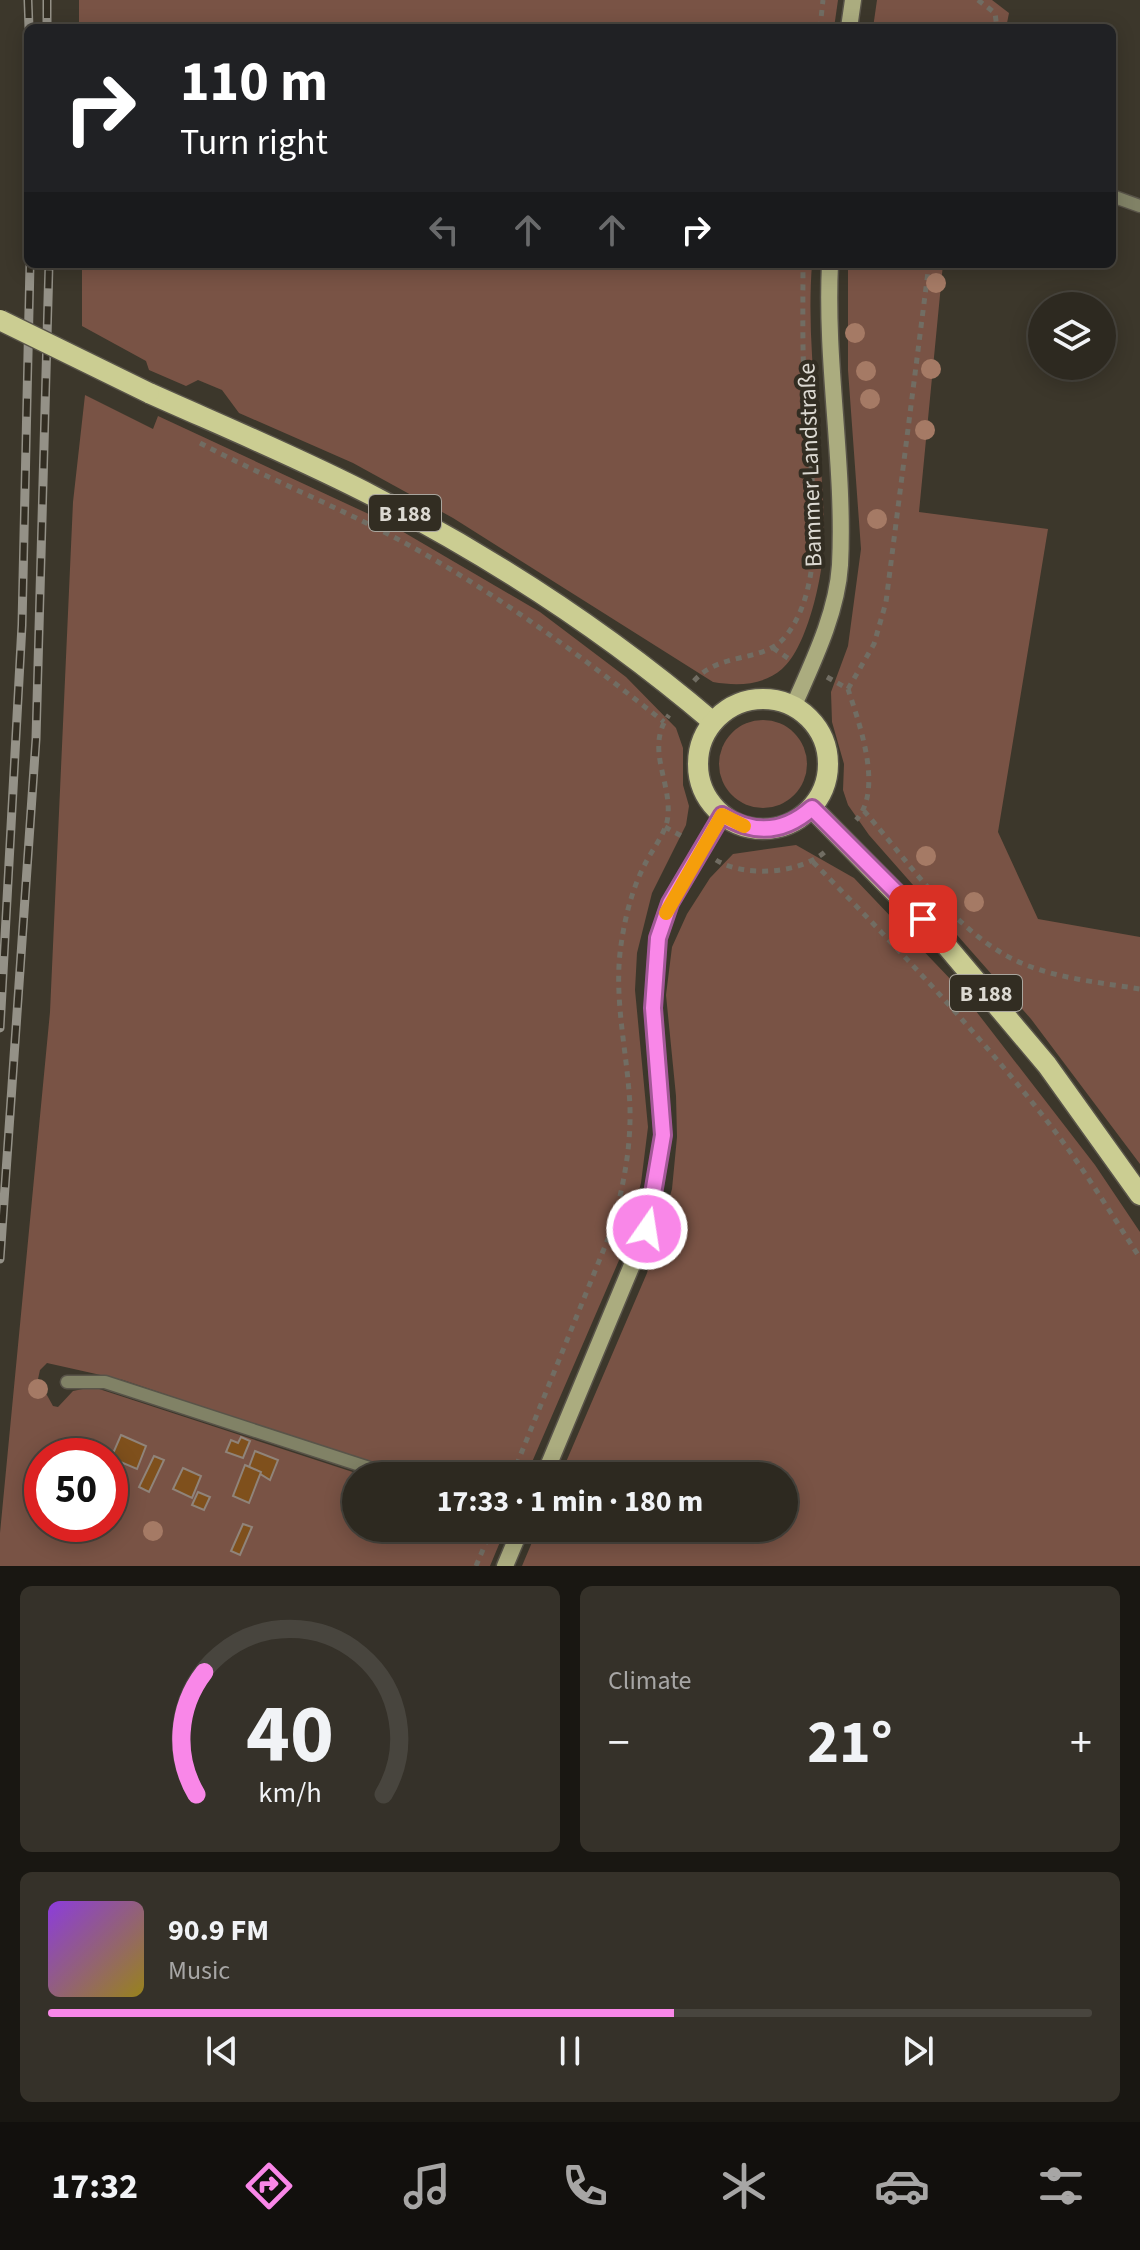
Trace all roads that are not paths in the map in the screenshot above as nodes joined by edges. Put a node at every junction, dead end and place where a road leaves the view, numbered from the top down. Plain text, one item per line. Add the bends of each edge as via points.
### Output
1 (853, 0) edge
2 (850, 24) edge
3 (1116, 197) edge
4 (1140, 206) edge
5 (830, 268) edge
6 (0, 320) edge
7 (794, 705) junction
8 (713, 722) junction
9 (812, 808) junction
10 (722, 815) junction
11 (1140, 1195) edge
12 (67, 1382) dead end
13 (351, 1462) edge
14 (550, 1462) edge
15 (515, 1542) edge
16 (505, 1566) edge

1 - 2 main road
3 - 4 lane
5 - 7 main road, Bammer Landstraße via 840,567 831,611
6 - 8 main road, B 188, bridge via 443,533 565,610
7 - 8 main road via 773,698 751,699 730,707
7 - 9 main road via 813,720 825,741 825,788
8 - 10 main road via 698,753 698,770 702,787
9 - 10 main road via 785,826 768,830 736,824
9 - 11 main road, B 188 via 939,937 1047,1065
10 - 14 main road via 670,903 658,938 653,1008 663,1135 647,1229
12 - 13 lane via 105,1382
15 - 16 main road

